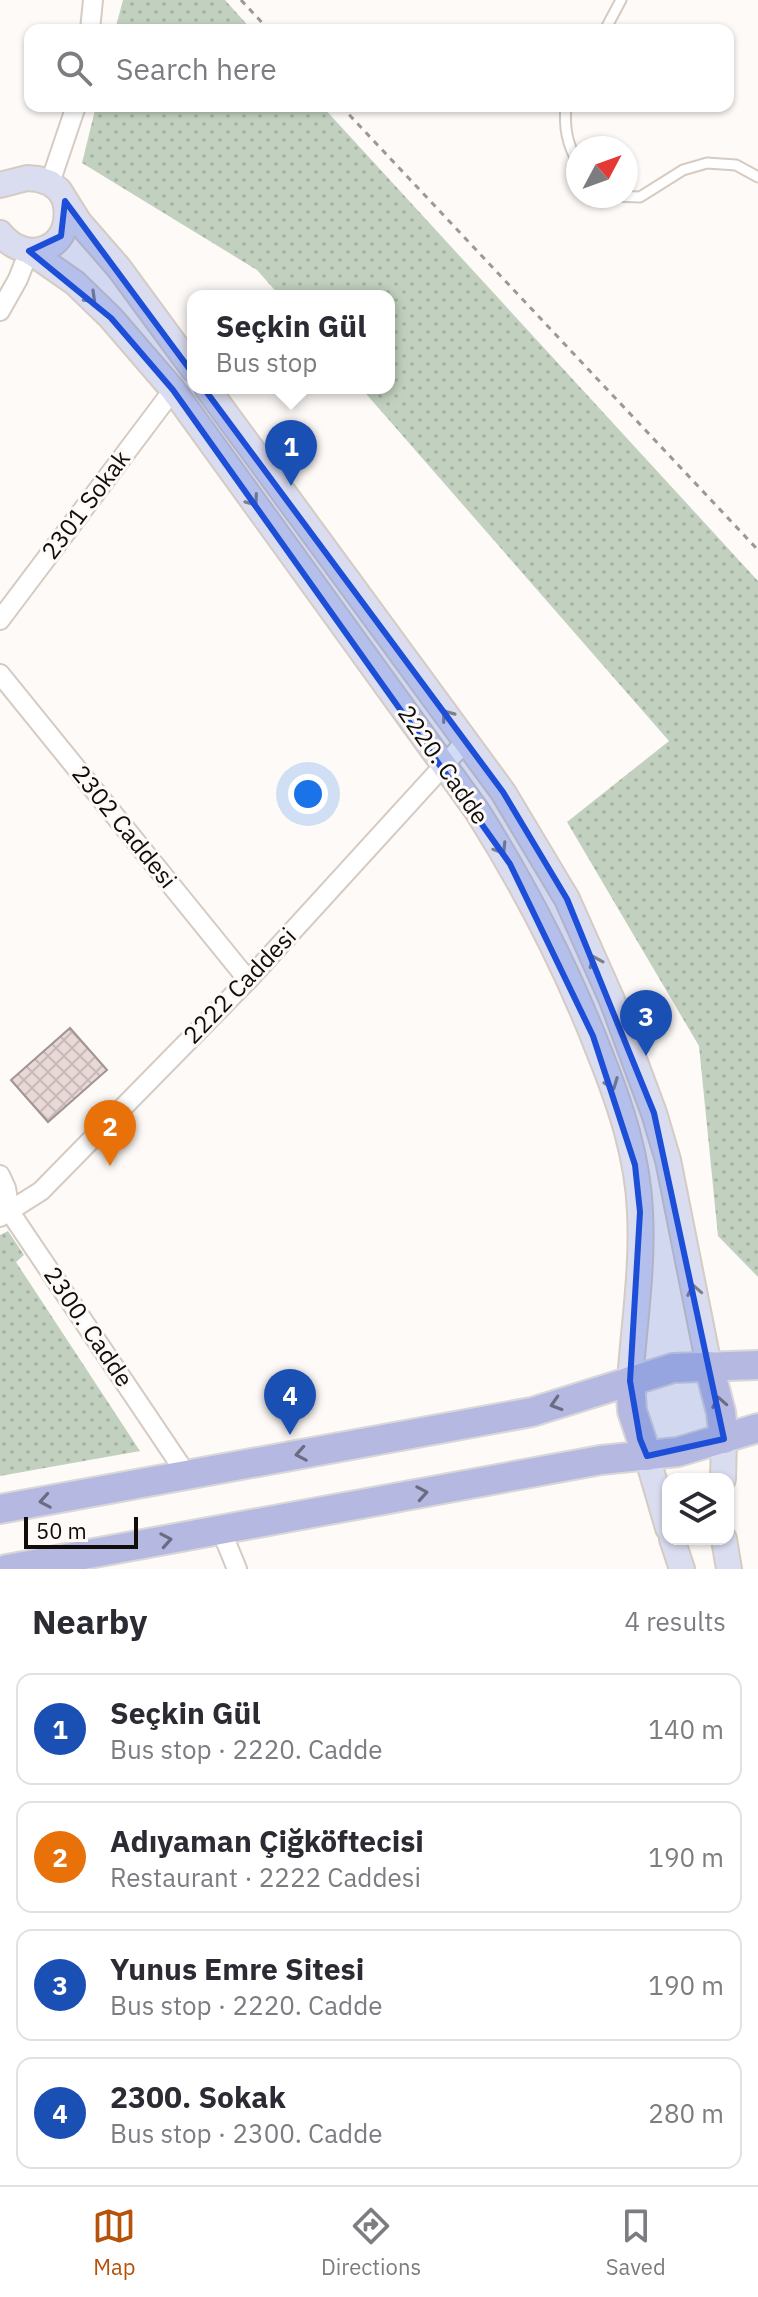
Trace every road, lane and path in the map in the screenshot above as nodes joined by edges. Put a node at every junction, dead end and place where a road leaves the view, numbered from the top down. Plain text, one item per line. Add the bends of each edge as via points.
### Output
1 (93, 0) edge
2 (241, 0) edge
3 (621, 0) edge
4 (91, 24) edge
5 (263, 24) edge
6 (608, 24) edge
7 (74, 112) edge
8 (347, 112) edge
9 (565, 112) edge
10 (567, 136) edge
11 (758, 177) edge
12 (0, 185) edge
13 (47, 187) junction
14 (0, 196) edge
15 (638, 197) edge
16 (1, 235) edge
17 (29, 251) junction
18 (0, 311) edge
19 (187, 361) edge
20 (173, 390) junction
21 (211, 394) edge
22 (758, 550) edge
23 (0, 620) edge
24 (0, 674) edge
25 (466, 741) junction
26 (444, 766) junction
27 (248, 980) junction
28 (0, 1175) edge
29 (5, 1214) edge
30 (758, 1365) edge
31 (709, 1366) junction
32 (630, 1381) junction
33 (758, 1428) edge
34 (724, 1439) junction
35 (647, 1456) junction
36 (723, 1473) edge
37 (187, 1475) junction
38 (662, 1507) edge
39 (0, 1509) edge
40 (221, 1530) junction
41 (674, 1545) edge
42 (725, 1545) edge
43 (7, 1569) edge
44 (237, 1569) edge
45 (682, 1569) edge
46 (729, 1569) edge

1 - 4 street
2 - 5 path
3 - 6 lane
7 - 13 street
8 - 22 path
9 - 10 lane
11 - 15 lane via 736,165 707,163 683,170
12 - 13 street
13 - 14 street via 15,182
13 - 17 street via 68,213 61,236 41,250
13 - 19 street via 119,268
16 - 17 street, 2220. Cadde
17 - 18 street
17 -> 20 street, 2220. Cadde via 75,283
20 - 23 street, 2301 Sokak
20 -> 26 street, 2220. Cadde
25 -> 21 street, 2220. Cadde
24 - 27 street, 2302 Caddesi
25 - 26 street, 2222 Caddesi
31 -> 25 street, 2220. Cadde via 668,1160 612,1000 567,899
26 - 27 street, 2222 Caddesi
26 -> 32 street, 2220. Cadde via 538,916 617,1097 635,1165 640,1212
27 - 29 street, 2222 Caddesi via 41,1191
28 - 29 street, 2300. Cadde via 6,1188
29 - 37 street, 2300. Cadde
30 - 31 main road
31 - 32 main road via 673,1368
34 -> 31 main road
32 - 35 main road via 632,1411
32 -> 37 main road via 532,1412
33 - 34 main road
34 - 35 main road
34 - 36 street
35 - 38 street
40 -> 35 main road
37 -> 39 main road
43 -> 40 main road
40 - 44 street
41 - 45 street
42 - 46 street

